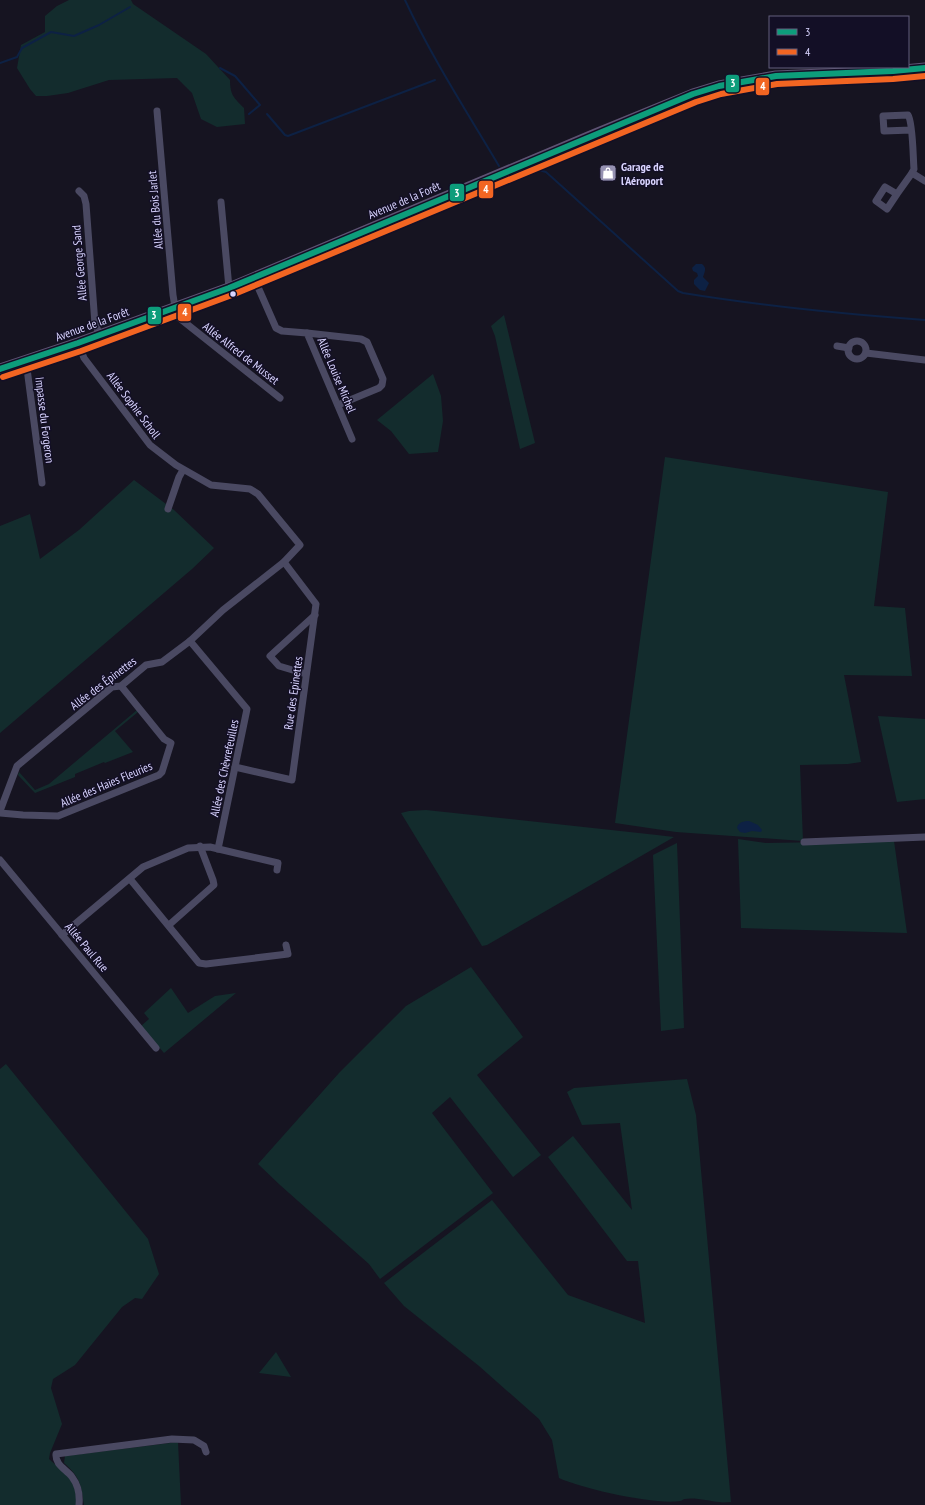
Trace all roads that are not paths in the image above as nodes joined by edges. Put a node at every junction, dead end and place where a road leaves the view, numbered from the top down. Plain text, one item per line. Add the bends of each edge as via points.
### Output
1 (925, 68) edge
2 (893, 71) junction
3 (925, 73) edge
4 (157, 111) dead end
5 (911, 130) dead end
6 (912, 173) junction
7 (925, 181) edge
8 (79, 191) dead end
9 (897, 194) dead end
10 (220, 202) dead end
11 (254, 278) junction
12 (229, 288) junction
13 (173, 308) junction
14 (306, 333) junction
15 (100, 335) junction
16 (78, 343) junction
17 (837, 346) dead end
18 (849, 348) junction
19 (866, 353) junction
20 (925, 360) edge
21 (26, 361) junction
22 (0, 369) edge
23 (280, 398) dead end
24 (338, 405) junction
25 (352, 440) dead end
26 (183, 470) junction
27 (42, 483) dead end
28 (168, 509) dead end
29 (284, 562) junction
30 (315, 615) junction
31 (190, 641) junction
32 (306, 674) junction
33 (121, 686) junction
34 (235, 767) junction
35 (0, 812) edge
36 (925, 836) edge
37 (804, 842) dead end
38 (200, 846) junction
39 (218, 848) junction
40 (0, 860) edge
41 (277, 870) dead end
42 (130, 879) junction
43 (169, 925) junction
44 (62, 935) junction
45 (286, 945) dead end
46 (156, 1048) dead end
47 (206, 1452) dead end
48 (79, 1505) edge

1 - 2 main road, Avenue de la Forêt
2 - 3 main road, Avenue de la Forêt
2 - 11 main road, Avenue de la Forêt via 776,76 719,86 693,94
4 - 13 street, Allée du Bois Jarlet
5 - 6 street via 914,169
6 - 7 street
6 - 9 street
8 - 15 street, Allée George Sand via 84,196 86,204 96,324
10 - 12 street
11 - 12 main road, Avenue de la Forêt
11 - 14 street, Allée Louise Michel via 273,325 282,331
12 - 13 main road, Avenue de la Forêt
13 - 15 main road, Avenue de la Forêt
13 - 23 street, Allée Alfred de Musset via 173,313
14 - 24 street, Allée Louise Michel
14 - 24 street via 361,339 367,342 383,379 382,385
15 - 16 main road, Avenue de la Forêt
16 - 21 main road, Avenue de la Forêt
16 - 26 street, Allée Sophie Scholl via 84,358 150,445
17 - 18 street
18 - 19 street via 849,354 854,359 862,358
18 - 19 street via 851,343 858,341 865,345
19 - 20 street
21 - 22 main road, Avenue de la Forêt
21 - 27 street, Impasse du Forgeron
24 - 25 street, Allée Louise Michel
26 - 28 street
26 - 29 street, Allée Sophie Scholl via 211,485 250,489 258,494 300,545
29 - 30 street, Rue des Epinettes via 316,604
29 - 31 street, Allée des Épinettes via 223,610
30 - 32 street, Rue des Epinettes
30 - 32 street via 270,656 279,666
31 - 33 street, Allée des Épinettes via 162,662 146,665
31 - 34 street, Allée des Chèvrefeuilles via 247,709
32 - 34 street, Rue des Epinettes via 292,780
33 - 35 street, Allée des Épinettes via 112,687 17,766
33 - 35 street, Allée des Haies Fleuries via 171,743 162,772 58,816 23,816
34 - 39 street, Allée des Chèvrefeuilles
36 - 37 street
38 - 39 street
38 - 42 street via 188,848 143,867
38 - 43 street via 214,885
39 - 41 street via 278,863
40 - 44 street, Allée Paul Rue
42 - 43 street
42 - 44 street
43 - 45 street via 199,963 288,954
44 - 46 street, Allée Paul Rue
47 - 48 street via 204,1446 194,1440 172,1439 56,1454 57,1462 76,1482

